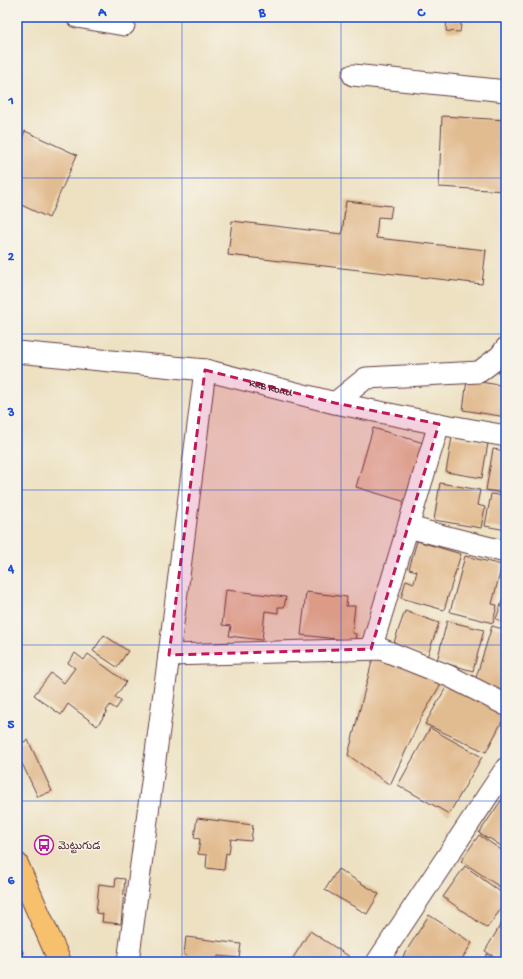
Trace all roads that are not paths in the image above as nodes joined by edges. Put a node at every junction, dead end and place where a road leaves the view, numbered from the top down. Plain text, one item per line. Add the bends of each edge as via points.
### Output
1 (77, 17) edge
2 (124, 25) dead end
3 (353, 75) dead end
4 (506, 91) edge
5 (506, 348) edge
6 (17, 352) edge
7 (205, 370) junction
8 (336, 403) junction
9 (438, 424) junction
10 (506, 436) edge
11 (408, 527) junction
12 (506, 552) edge
13 (371, 649) junction
14 (169, 655) junction
15 (506, 705) edge
16 (506, 768) edge
17 (17, 864) edge
18 (60, 962) edge
19 (128, 962) edge
20 (377, 962) edge

1 - 2 street
3 - 4 street
5 - 8 street via 479,372 366,378
6 - 7 street, RRB Road
7 - 8 street, RRB Road
7 - 14 street
8 - 9 street, RRB Road
9 - 10 street, RRB Road
9 - 11 street
11 - 12 street
11 - 13 street
13 - 14 street
13 - 15 street via 381,649 449,676
14 - 19 street
16 - 20 street
17 - 18 main road

